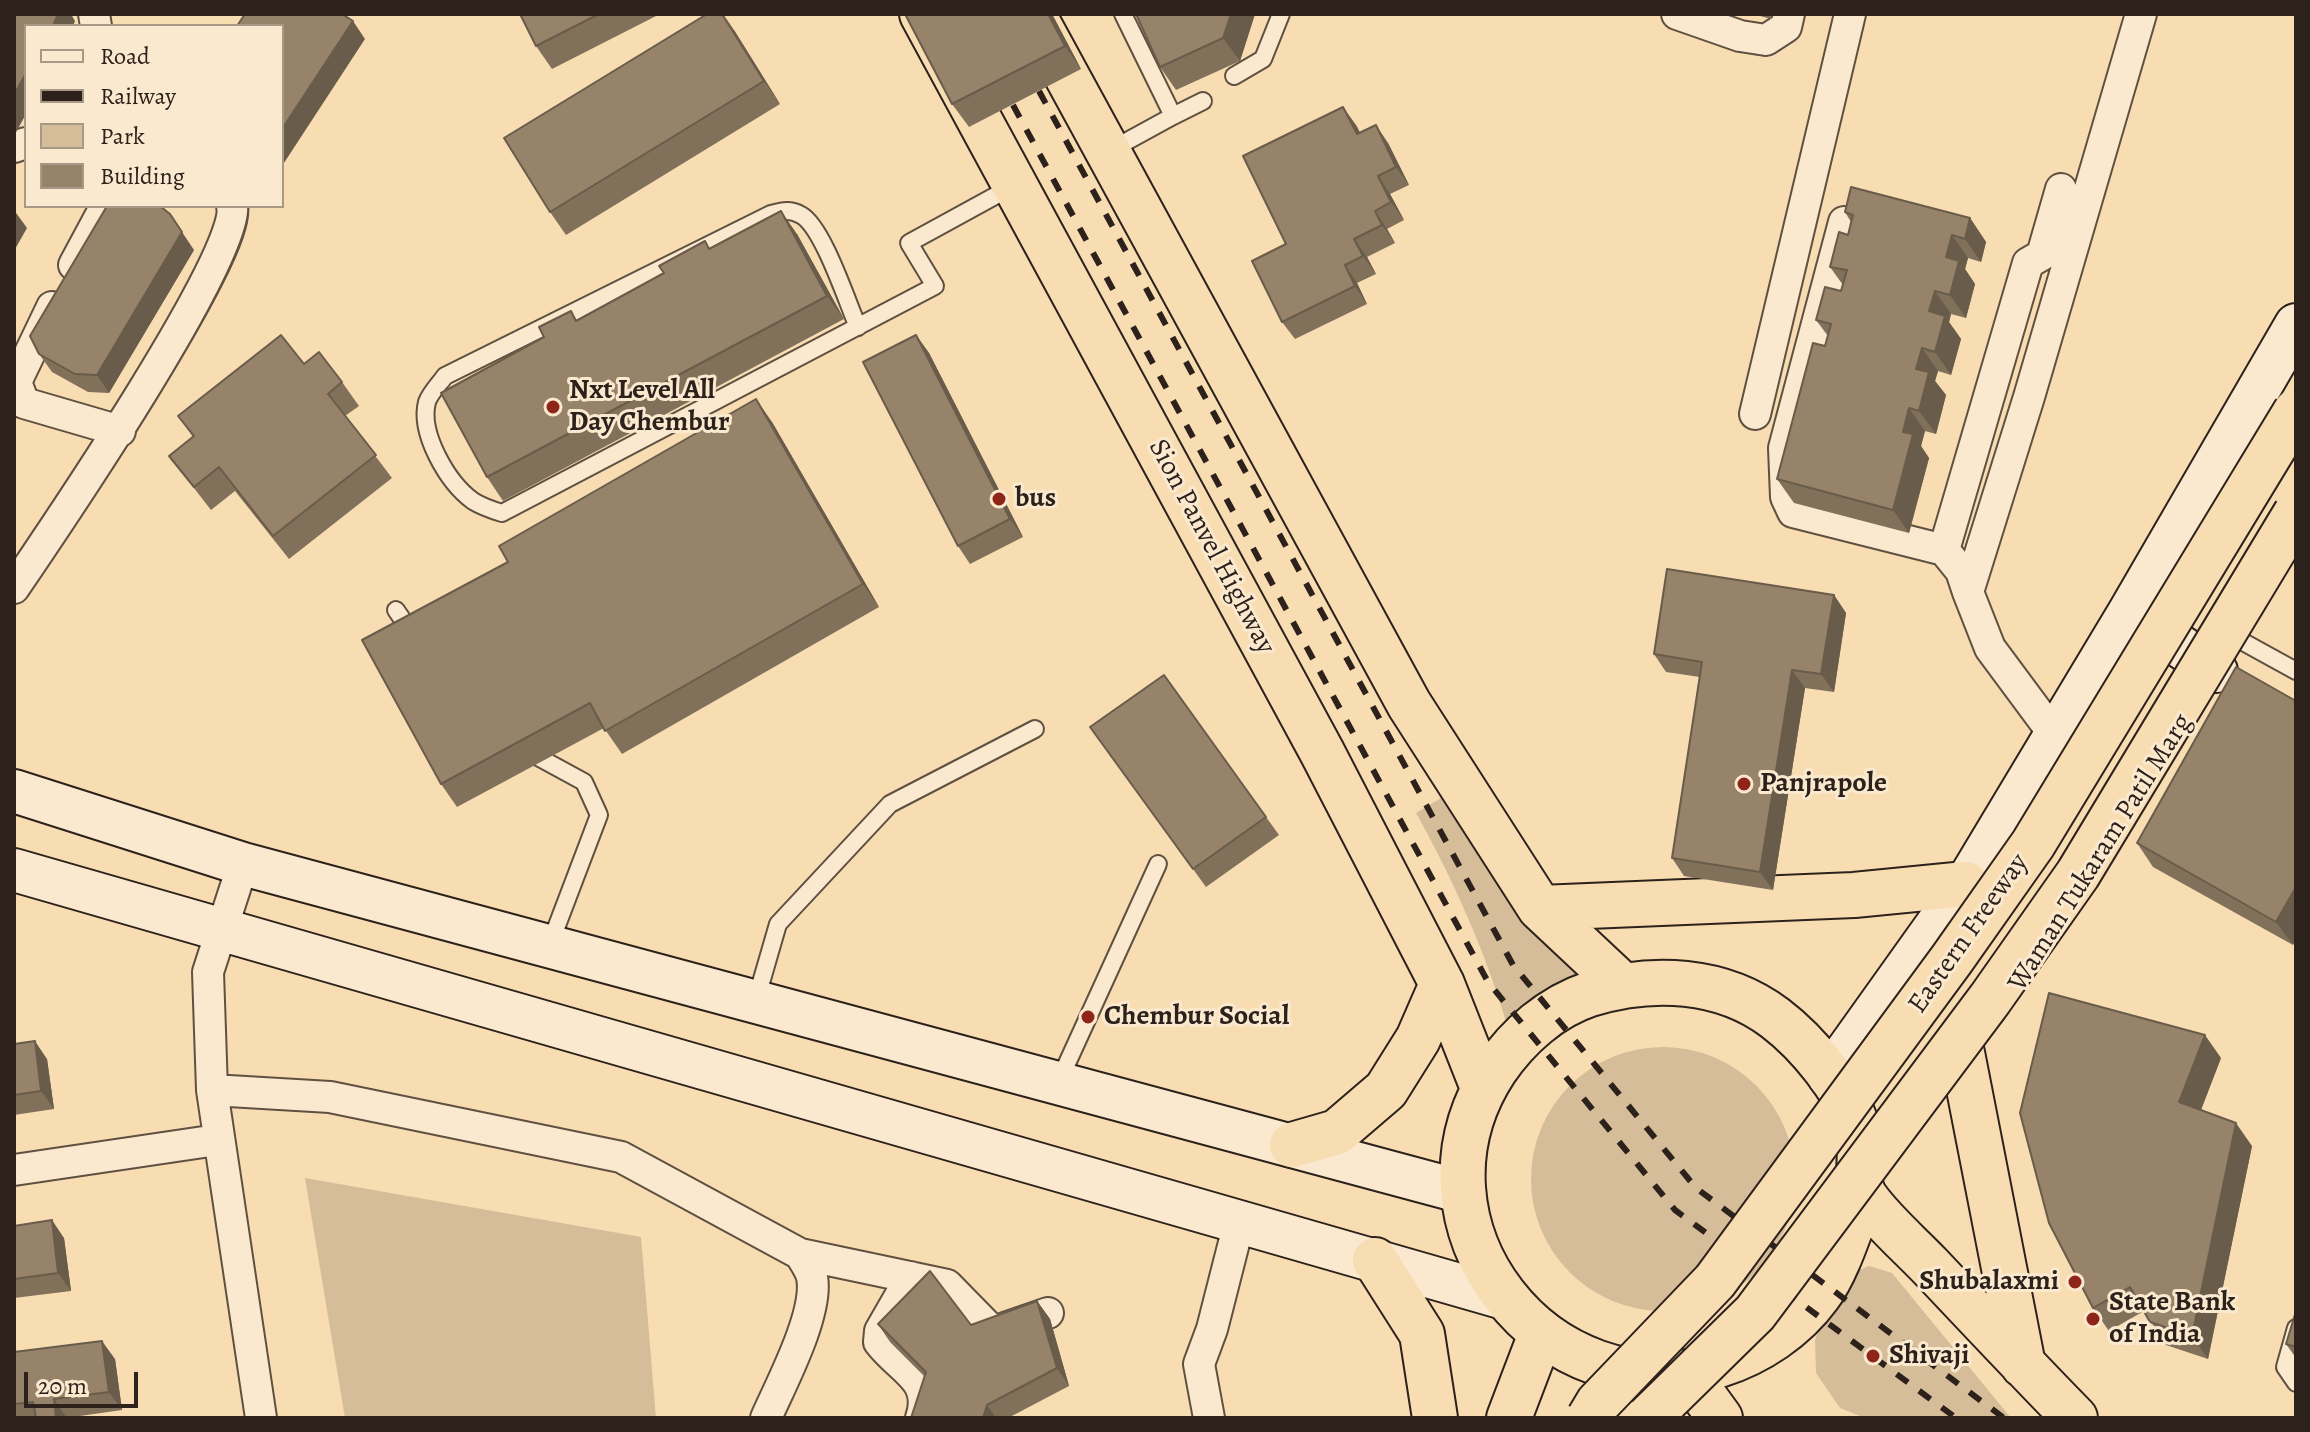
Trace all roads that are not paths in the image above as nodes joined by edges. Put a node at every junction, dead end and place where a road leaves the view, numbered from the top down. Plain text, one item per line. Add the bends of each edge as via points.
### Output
1 (922, 14) edge
2 (1033, 14) edge
3 (1123, 14) edge
4 (1281, 14) edge
5 (1677, 14) edge
6 (1789, 14) edge
7 (1850, 14) edge
8 (2141, 14) edge
9 (1234, 76) dead end
10 (1203, 101) dead end
11 (1173, 116) junction
12 (1109, 151) junction
13 (1015, 185) junction
14 (2061, 189) dead end
15 (107, 208) edge
16 (232, 208) edge
17 (1844, 222) edge
18 (2296, 325) edge
19 (858, 327) junction
20 (2296, 411) edge
21 (1755, 414) dead end
22 (120, 431) junction
23 (2296, 513) edge
24 (2296, 534) edge
25 (1944, 550) junction
26 (14, 588) edge
27 (1968, 592) junction
28 (396, 610) dead end
29 (2130, 611) junction
30 (420, 647) edge
31 (2226, 655) junction
32 (2296, 671) edge
33 (1035, 729) dead end
34 (2056, 737) junction
35 (508, 740) edge
36 (14, 791) edge
37 (243, 864) junction
38 (1158, 864) dead end
39 (14, 870) edge
40 (1966, 884) junction
41 (1540, 908) junction
42 (222, 930) junction
43 (550, 944) junction
44 (1442, 984) junction
45 (1621, 984) junction
46 (756, 1000) junction
47 (1962, 1053) junction
48 (1829, 1076) junction
49 (1059, 1083) junction
50 (1483, 1088) junction
51 (212, 1090) junction
52 (1858, 1130) junction
53 (217, 1140) junction
54 (1292, 1145) junction
55 (14, 1170) edge
56 (1463, 1192) junction
57 (1863, 1195) junction
58 (1239, 1223) junction
59 (800, 1254) junction
60 (1375, 1260) junction
61 (911, 1277) junction
62 (1504, 1298) junction
63 (1048, 1313) dead end
64 (2296, 1328) edge
65 (1541, 1334) junction
66 (2023, 1365) junction
67 (1679, 1374) junction
68 (2296, 1383) edge
69 (261, 1418) edge
70 (766, 1418) edge
71 (921, 1418) edge
72 (1209, 1418) edge
73 (1435, 1418) edge
74 (1509, 1418) edge
75 (1589, 1418) edge
76 (1648, 1418) edge
77 (1666, 1418) edge
78 (1720, 1418) edge
79 (2075, 1418) edge

1 - 13 highway, Sion Panvel Highway
2 - 12 highway
3 - 11 lane
4 - 9 lane via 1263,59
5 - 6 street via 1766,40 1786,27
7 - 21 street
8 - 27 street
10 - 11 lane
11 - 12 lane
12 - 41 highway via 1409,704
13 - 19 lane via 909,243 935,286
13 - 44 highway, Sion Panvel Highway
14 - 25 street via 2042,255 2028,263
15 - 22 street via 16,382 24,403
16 - 22 street via 224,248
17 - 25 street via 1784,448 1786,497 1793,512
18 - 29 main road
19 - 19 lane via 819,238 805,217 787,210 445,376 427,400 425,425 459,487 473,501 502,513
20 - 75 highway, Eastern Freeway, bridge via 2033,844 1970,934 1715,1281
22 - 26 street
23 - 76 highway, Eastern Freeway, bridge via 2078,874 1990,999 1755,1313
24 - 31 main road, Waman Tukaram Patil Marg
25 - 27 street via 1961,571
27 - 34 street via 1990,648
28 - 30 lane
29 - 31 main road
29 - 34 main road
31 - 32 lane
31 - 47 main road, Waman Tukaram Patil Marg via 2021,984
33 - 46 lane via 890,804 778,924
34 - 40 main road
35 - 43 lane via 584,782 599,815
36 - 37 main road
37 - 42 street
37 - 43 main road
38 - 49 lane
39 - 42 main road
40 - 41 highway via 1854,895
40 - 48 main road
41 - 45 highway
42 - 51 street via 208,972
42 - 58 main road
43 - 46 main road
44 - 50 highway, Sion Panvel Highway
44 - 54 highway via 1418,1039 1386,1090 1337,1132
45 - 48 highway via 1674,981 1726,992 1773,1016 1813,1051
45 - 50 highway via 1579,998 1540,1020 1508,1051
46 - 49 main road
47 - 52 main road, Waman Tukaram Patil Marg
47 - 66 highway
48 - 52 highway
49 - 54 main road
50 - 56 highway via 1466,1139
51 - 53 street
51 - 59 street via 330,1097 621,1157
52 - 57 highway
53 - 55 street
53 - 69 street
54 - 56 main road
56 - 62 highway via 1475,1248
57 - 66 highway
57 - 67 highway via 1821,1293 1785,1332 1739,1359
58 - 60 main road
58 - 72 street via 1199,1364
59 - 61 street
59 - 70 street via 812,1276 810,1305
60 - 62 main road
60 - 73 highway via 1422,1334
61 - 63 street via 947,1285 993,1332
61 - 71 street via 879,1342 922,1385 926,1396
62 - 65 highway
64 - 68 lane via 2285,1367
65 - 67 highway via 1585,1360 1635,1373
65 - 74 highway
66 - 79 highway
67 - 77 highway
67 - 78 highway

